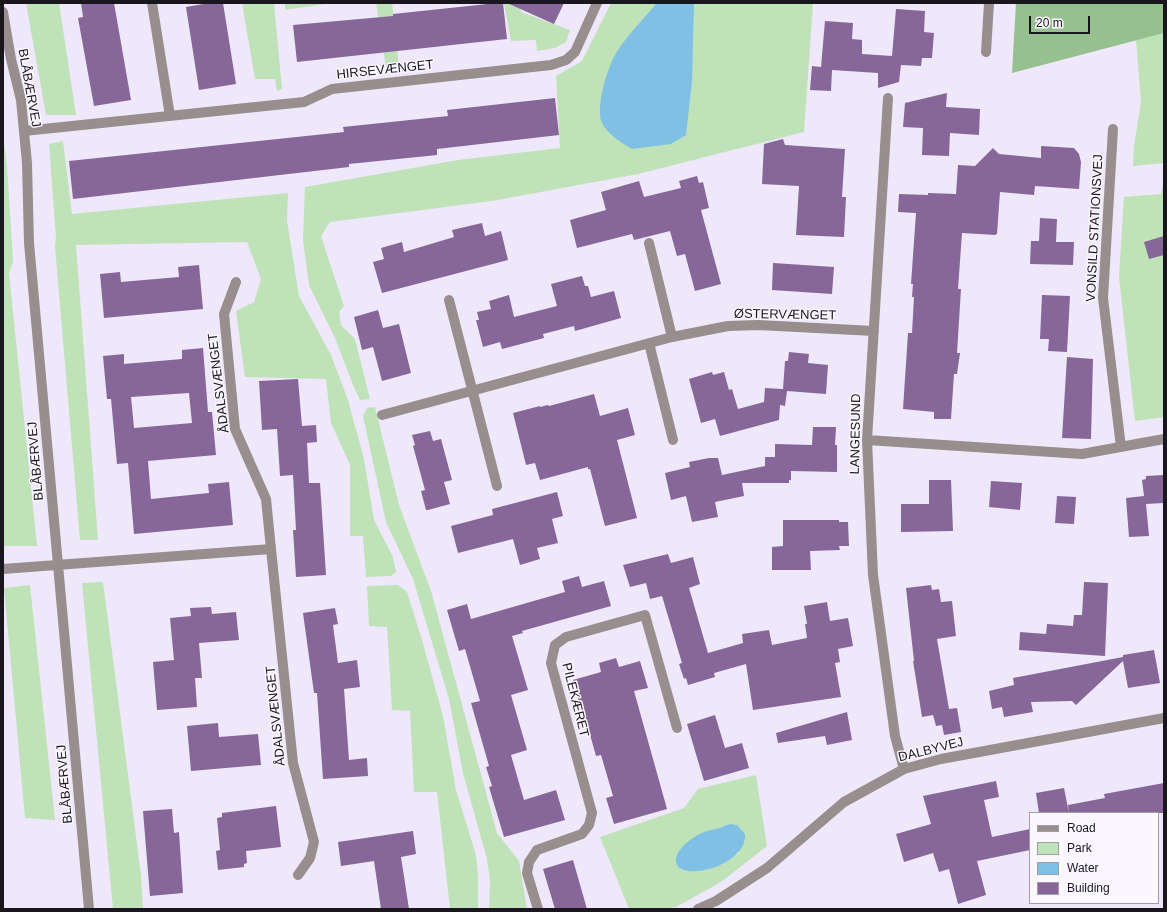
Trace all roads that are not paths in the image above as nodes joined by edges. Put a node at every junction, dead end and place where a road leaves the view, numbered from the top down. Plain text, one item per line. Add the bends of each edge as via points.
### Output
1 (152, 3) edge
2 (597, 3) edge
3 (989, 3) edge
4 (3, 12) edge
5 (986, 52) dead end
6 (7, 59) edge
7 (888, 98) dead end
8 (170, 116) junction
9 (1113, 129) dead end
10 (24, 131) junction
11 (649, 243) dead end
12 (236, 282) dead end
13 (449, 300) dead end
14 (874, 331) junction
15 (672, 337) junction
16 (649, 343) junction
17 (472, 391) junction
18 (382, 415) dead end
19 (1164, 439) edge
20 (673, 440) dead end
21 (867, 440) junction
22 (1121, 447) junction
23 (497, 486) dead end
24 (271, 549) junction
25 (58, 564) junction
26 (3, 569) edge
27 (1164, 718) edge
28 (677, 728) dead end
29 (904, 769) junction
30 (298, 875) dead end
31 (89, 909) edge
32 (538, 909) edge
33 (698, 909) edge

1 - 8 street
2 - 8 street, HIRSEVÆNGET via 575,52 566,60 551,65 332,89 304,102
3 - 5 street
4 - 6 street, BLÅBÆRVEJ
6 - 10 street, BLÅBÆRVEJ via 21,100
7 - 14 street, LANGESUND
8 - 10 street, HIRSEVÆNGET
9 - 22 street, VONSILD STATIONSVEJ via 1103,298
10 - 25 street, BLÅBÆRVEJ via 29,243
11 - 15 street
12 - 24 street, ÅDALSVÆNGET via 224,314 235,429 266,499
13 - 17 street
14 - 15 street, ØSTERVÆNGET via 758,325 728,326
14 - 21 street, LANGESUND
15 - 16 street, ØSTERVÆNGET
16 - 17 street, ØSTERVÆNGET
16 - 20 street
17 - 18 street, ØSTERVÆNGET
17 - 23 street
19 - 22 street
21 - 22 street via 1082,454
21 - 29 street, LANGESUND via 872,575 895,736
24 - 25 street
24 - 30 street, ÅDALSVÆNGET via 293,763 314,842 310,858
25 - 26 street
25 - 31 street, BLÅBÆRVEJ
27 - 29 street, DALBYVEJ via 941,759
28 - 32 street, PILEKÆRET via 645,616 566,637 555,645 551,663 592,813 589,825 582,834 537,850 529,862 527,873
29 - 33 street, DALBYVEJ via 844,802 767,868 716,901

